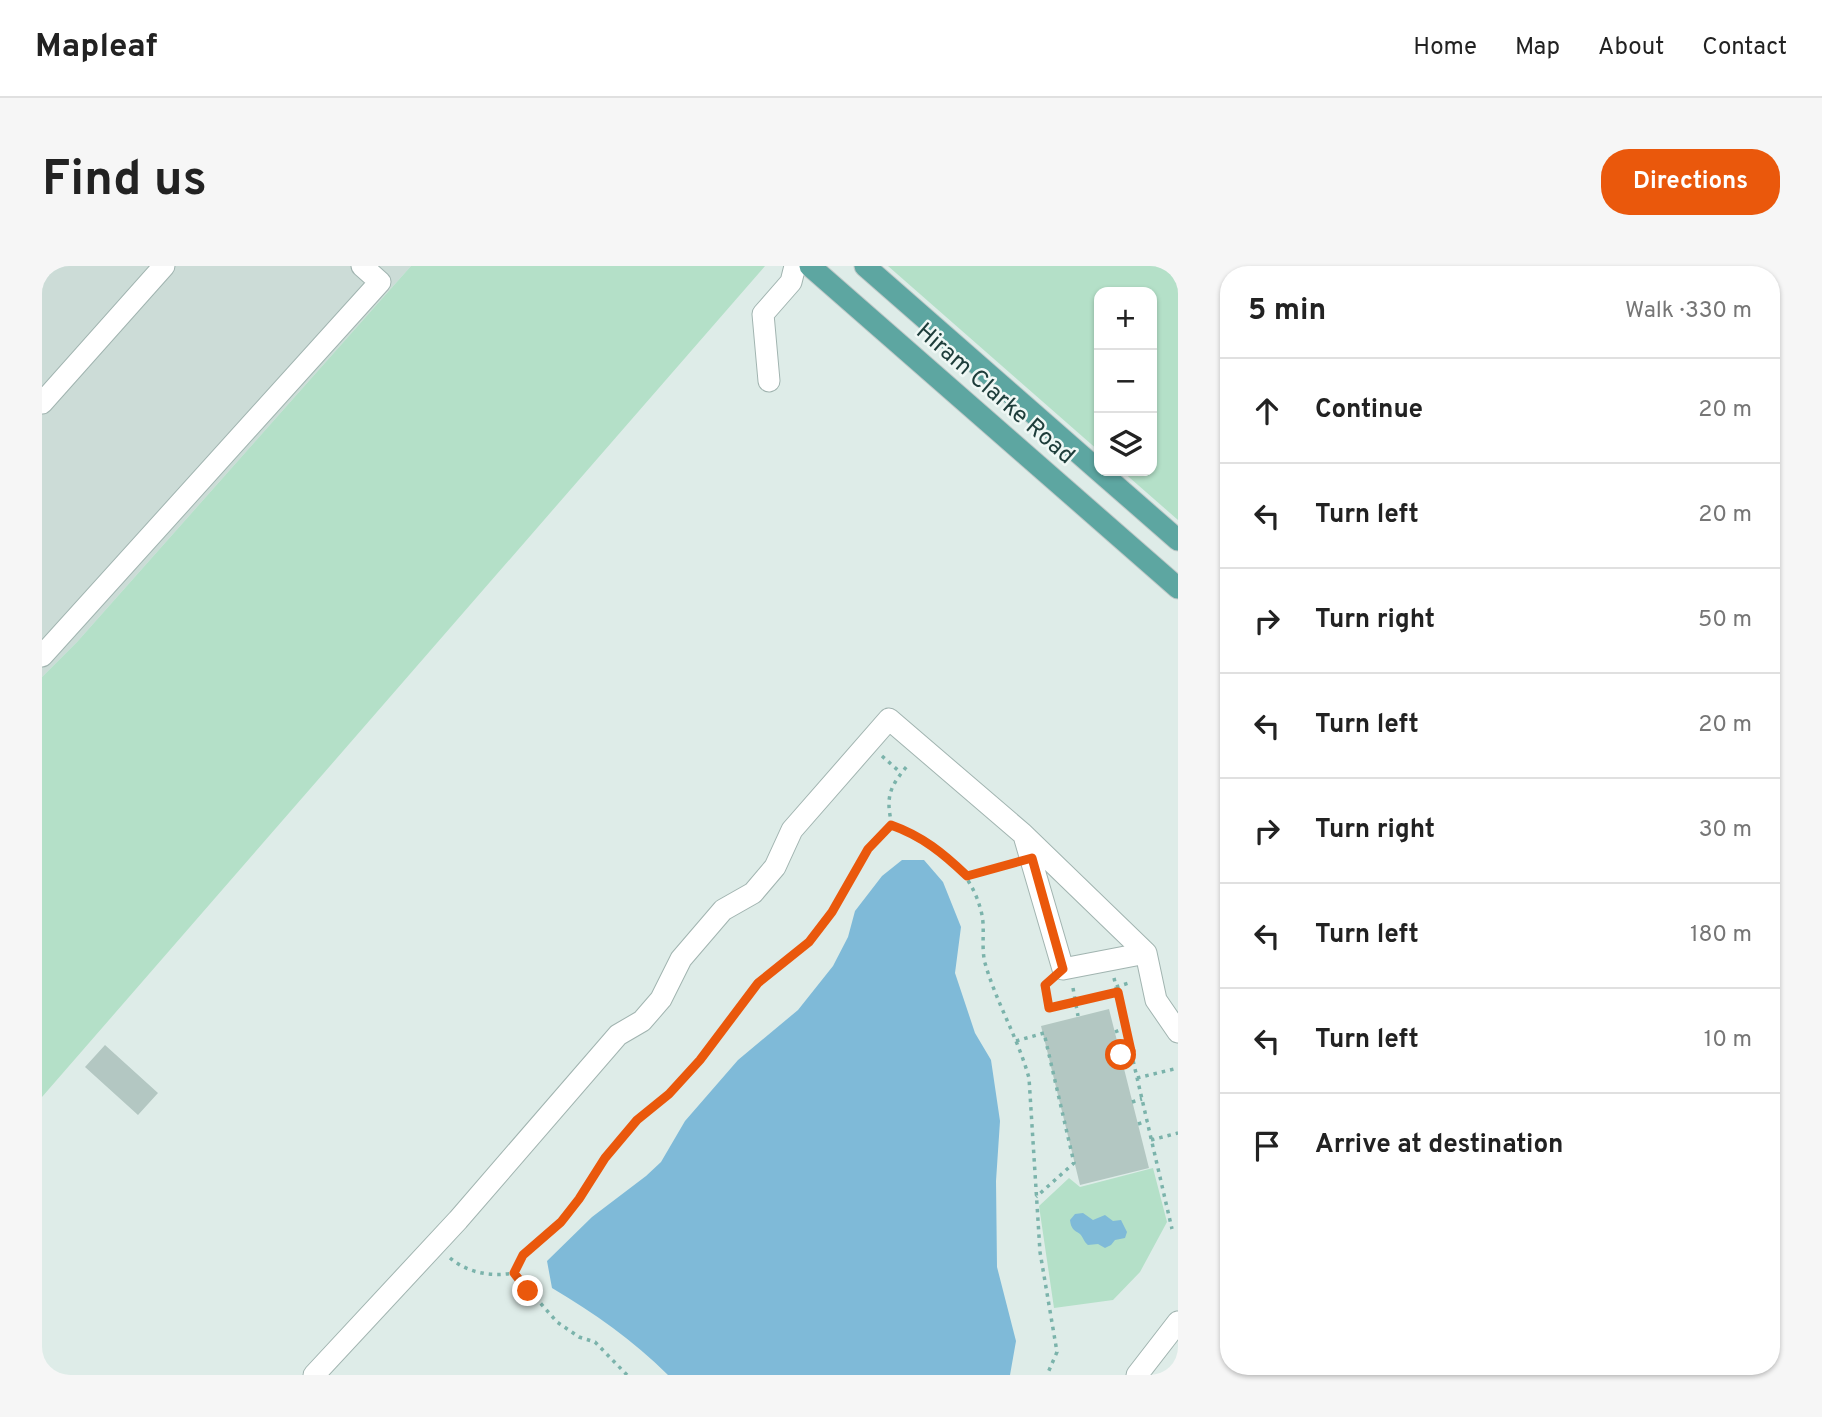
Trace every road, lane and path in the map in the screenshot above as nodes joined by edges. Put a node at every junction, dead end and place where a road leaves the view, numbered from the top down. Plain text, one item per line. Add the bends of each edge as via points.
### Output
1 (164, 266) edge
2 (362, 266) edge
3 (795, 266) edge
4 (810, 266) edge
5 (865, 266) edge
6 (769, 381) dead end
7 (42, 403) edge
8 (1074, 449) junction
9 (1094, 467) edge
10 (1050, 475) junction
11 (1105, 476) edge
12 (1178, 540) edge
13 (1178, 588) edge
14 (42, 656) edge
15 (923, 748) junction
16 (880, 754) dead end
17 (901, 773) junction
18 (891, 825) junction
19 (1023, 834) junction
20 (1032, 858) junction
21 (967, 876) junction
22 (1146, 953) junction
23 (1063, 969) junction
24 (1113, 972) dead end
25 (1118, 992) junction
26 (1075, 1000) junction
27 (1078, 1016) dead end
28 (1125, 1028) junction
29 (1115, 1032) dead end
30 (1178, 1032) edge
31 (1016, 1041) junction
32 (1131, 1051) junction
33 (1121, 1055) dead end
34 (1178, 1068) edge
35 (1137, 1078) junction
36 (1142, 1099) junction
37 (1132, 1102) dead end
38 (1147, 1121) junction
39 (1138, 1124) dead end
40 (1178, 1133) edge
41 (1152, 1140) junction
42 (1036, 1197) junction
43 (1172, 1229) dead end
44 (435, 1245) junction
45 (514, 1273) junction
46 (1178, 1322) edge
47 (314, 1375) edge
48 (627, 1375) edge
49 (1047, 1375) edge
50 (1137, 1375) edge

1 - 7 lane
2 - 14 lane via 380,282
3 - 6 lane via 791,282 763,314
4 - 10 main road, Hiram Clarke Road
5 - 8 main road, Hiram Clarke Road
8 - 9 main road, Hiram Clarke Road
8 - 10 main road
10 - 13 main road, Hiram Clarke Road
11 - 12 main road, Hiram Clarke Road
15 - 17 path
15 - 19 lane
15 - 44 lane via 890,719 792,830 775,867 753,893 723,910 681,959 661,999 642,1021 618,1035
16 - 17 path
17 - 18 path via 889,791
18 - 21 path via 940,850
18 - 45 path via 868,849 809,942 758,983 700,1060 637,1120 567,1214 523,1255
19 - 20 lane
19 - 22 lane
20 - 21 path
20 - 23 lane
21 - 31 path via 982,914 985,960
22 - 23 lane
22 - 30 lane via 1156,1000
23 - 26 path via 1045,985 1049,1008
24 - 25 path
25 - 26 path
25 - 28 path
26 - 27 path
28 - 29 path
28 - 32 path
31 - 42 path via 1029,1077
31 - 42 path via 1044,1033 1074,1163
32 - 33 path
32 - 35 path
34 - 35 path
35 - 36 path
36 - 37 path
36 - 38 path
38 - 39 path
38 - 41 path
40 - 41 path
41 - 43 path
42 - 49 path via 1057,1352
44 - 45 path via 475,1271 496,1276
44 - 47 lane
45 - 48 path via 558,1322 595,1342
46 - 50 lane

